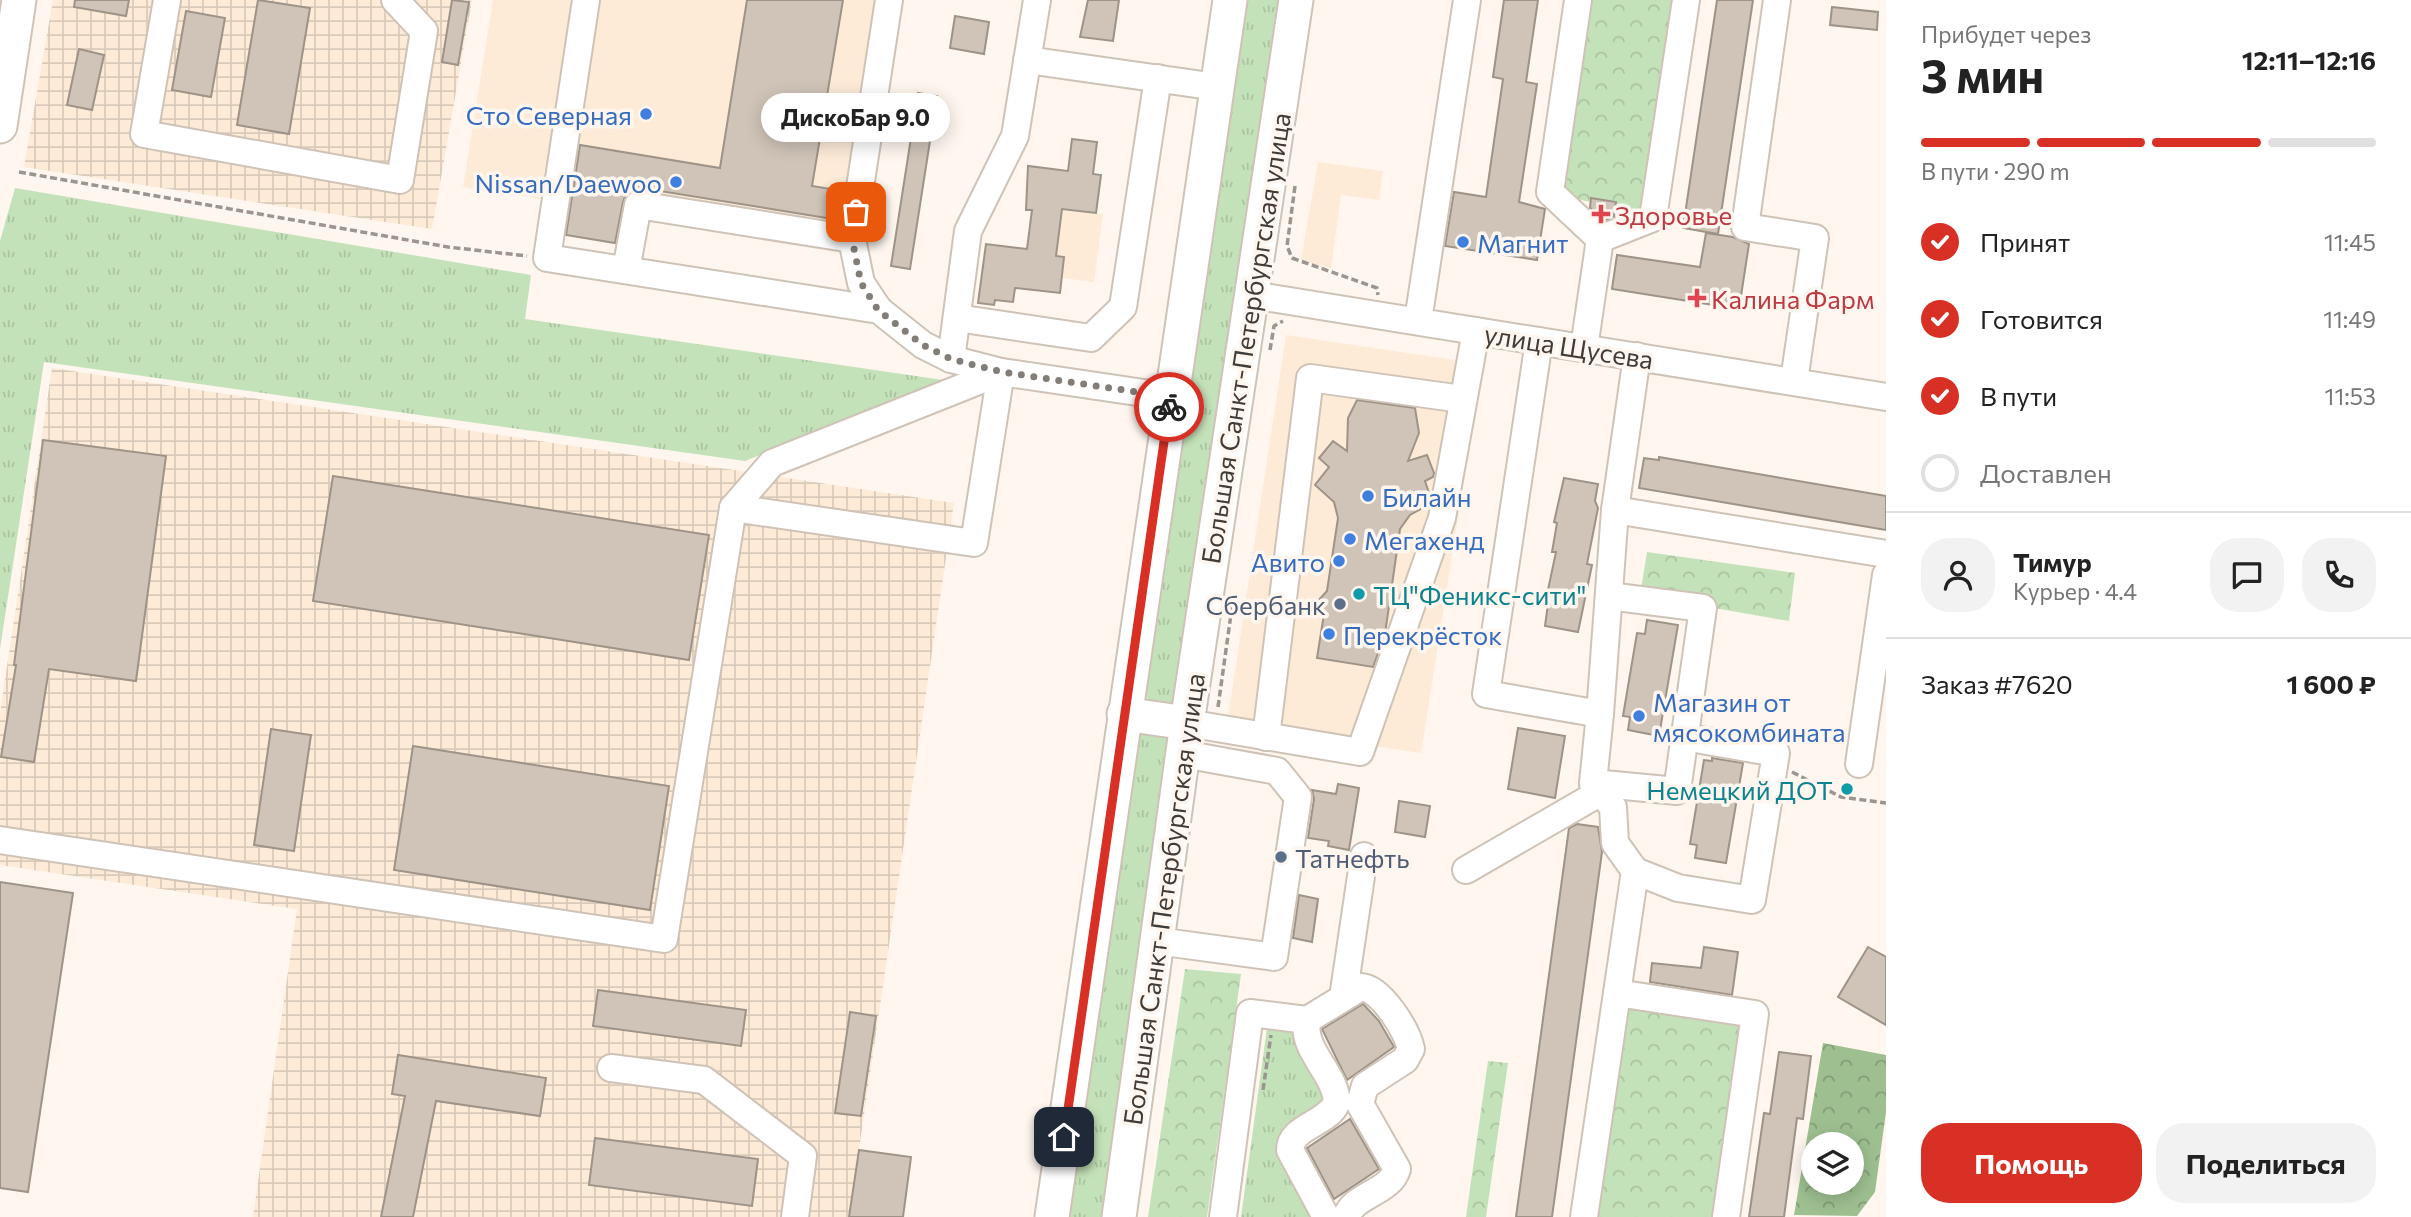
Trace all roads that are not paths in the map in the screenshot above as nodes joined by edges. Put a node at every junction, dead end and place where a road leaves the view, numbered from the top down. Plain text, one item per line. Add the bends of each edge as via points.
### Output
1 (19, 0) edge
2 (167, 0) edge
3 (395, 0) edge
4 (586, 0) edge
5 (889, 0) edge
6 (1037, 0) edge
7 (1230, 0) edge
8 (1296, 0) edge
9 (1467, 0) edge
10 (1578, 0) edge
11 (1686, 0) edge
12 (1777, 0) edge
13 (1027, 60) junction
14 (1158, 78) junction
15 (1217, 87) junction
16 (0, 126) edge
17 (852, 239) junction
18 (1600, 239) junction
19 (626, 270) junction
20 (1252, 295) junction
21 (878, 310) junction
22 (957, 318) junction
23 (1418, 321) junction
24 (1476, 331) junction
25 (1539, 341) junction
26 (1584, 348) junction
27 (1637, 356) junction
28 (951, 359) junction
29 (1002, 372) junction
30 (1794, 382) junction
31 (1171, 397) junction
32 (1886, 397) edge
33 (1462, 399) junction
34 (733, 508) junction
35 (1615, 510) junction
36 (1886, 554) edge
37 (1886, 575) edge
38 (1609, 596) junction
39 (1124, 714) junction
40 (1600, 714) junction
41 (1195, 735) junction
42 (1266, 737) junction
43 (1684, 737) junction
44 (1859, 764) dead end
45 (1597, 788) junction
46 (0, 840) edge
47 (1364, 856) dead end
48 (1466, 870) dead end
49 (1635, 871) junction
50 (1157, 941) junction
51 (1617, 993) junction
52 (1343, 998) junction
53 (1307, 1020) junction
54 (611, 1068) dead end
55 (795, 1217) edge
56 (1052, 1217) edge
57 (1119, 1217) edge
58 (1223, 1217) edge
59 (1326, 1217) edge
60 (1346, 1217) edge
61 (1584, 1217) edge
62 (1726, 1217) edge

1 - 16 main road
2 - 3 street via 144,134 400,180 424,31
4 - 19 street via 547,258
5 - 17 street
6 - 13 street
7 - 15 main road
8 - 20 main road, Большая Санкт-Петербургская улица
9 - 23 street
10 - 18 street via 1550,192
11 - 18 street via 1653,218
12 - 30 street via 1745,227 1815,238
13 - 14 street
13 - 22 street via 1015,135 968,231
14 - 15 street
14 - 22 street via 1124,307 1091,338
15 - 31 main road
17 - 19 street via 638,205
17 - 21 street via 861,283
18 - 26 street
19 - 21 street
20 - 23 street, улица Щусева
20 - 41 main road, Большая Санкт-Петербургская улица
21 - 28 street via 923,345
22 - 28 street
23 - 24 street, улица Щусева
24 - 25 street, улица Щусева
24 - 33 street
25 - 26 street, улица Щусева
25 - 40 street via 1486,694
26 - 27 street, улица Щусева
27 - 30 street, улица Щусева
27 - 35 street
28 - 29 street
29 - 31 street
29 - 34 street via 772,463
29 - 34 street via 974,543
30 - 32 street, улица Щусева
31 - 39 main road
33 - 42 street via 1442,518 1360,752
33 - 42 street via 1310,378
34 - 46 street via 664,939
35 - 36 street
35 - 38 street
37 - 44 street
38 - 40 street
38 - 43 street via 1703,608
39 - 41 main road
39 - 56 main road
40 - 45 street
41 - 42 street
41 - 50 main road, Большая Санкт-Петербургская улица
41 - 50 street via 1277,771 1298,797 1274,957
43 - 45 street via 1677,791
43 - 49 street via 1776,753 1752,900 1678,888
45 - 48 street
45 - 49 street via 1613,807 1615,843
47 - 52 street
49 - 51 street
50 - 57 main road, Большая Санкт-Петербургская улица
51 - 61 street
51 - 62 street via 1755,1014
52 - 53 street
52 - 60 street via 1361,987 1374,990 1411,1049 1405,1060 1361,1092 1360,1104 1396,1169 1391,1181 1352,1206
53 - 58 street via 1250,1013
53 - 59 street via 1306,1037 1334,1084 1337,1102 1328,1116 1296,1136 1290,1150
54 - 55 street via 704,1080 803,1157

